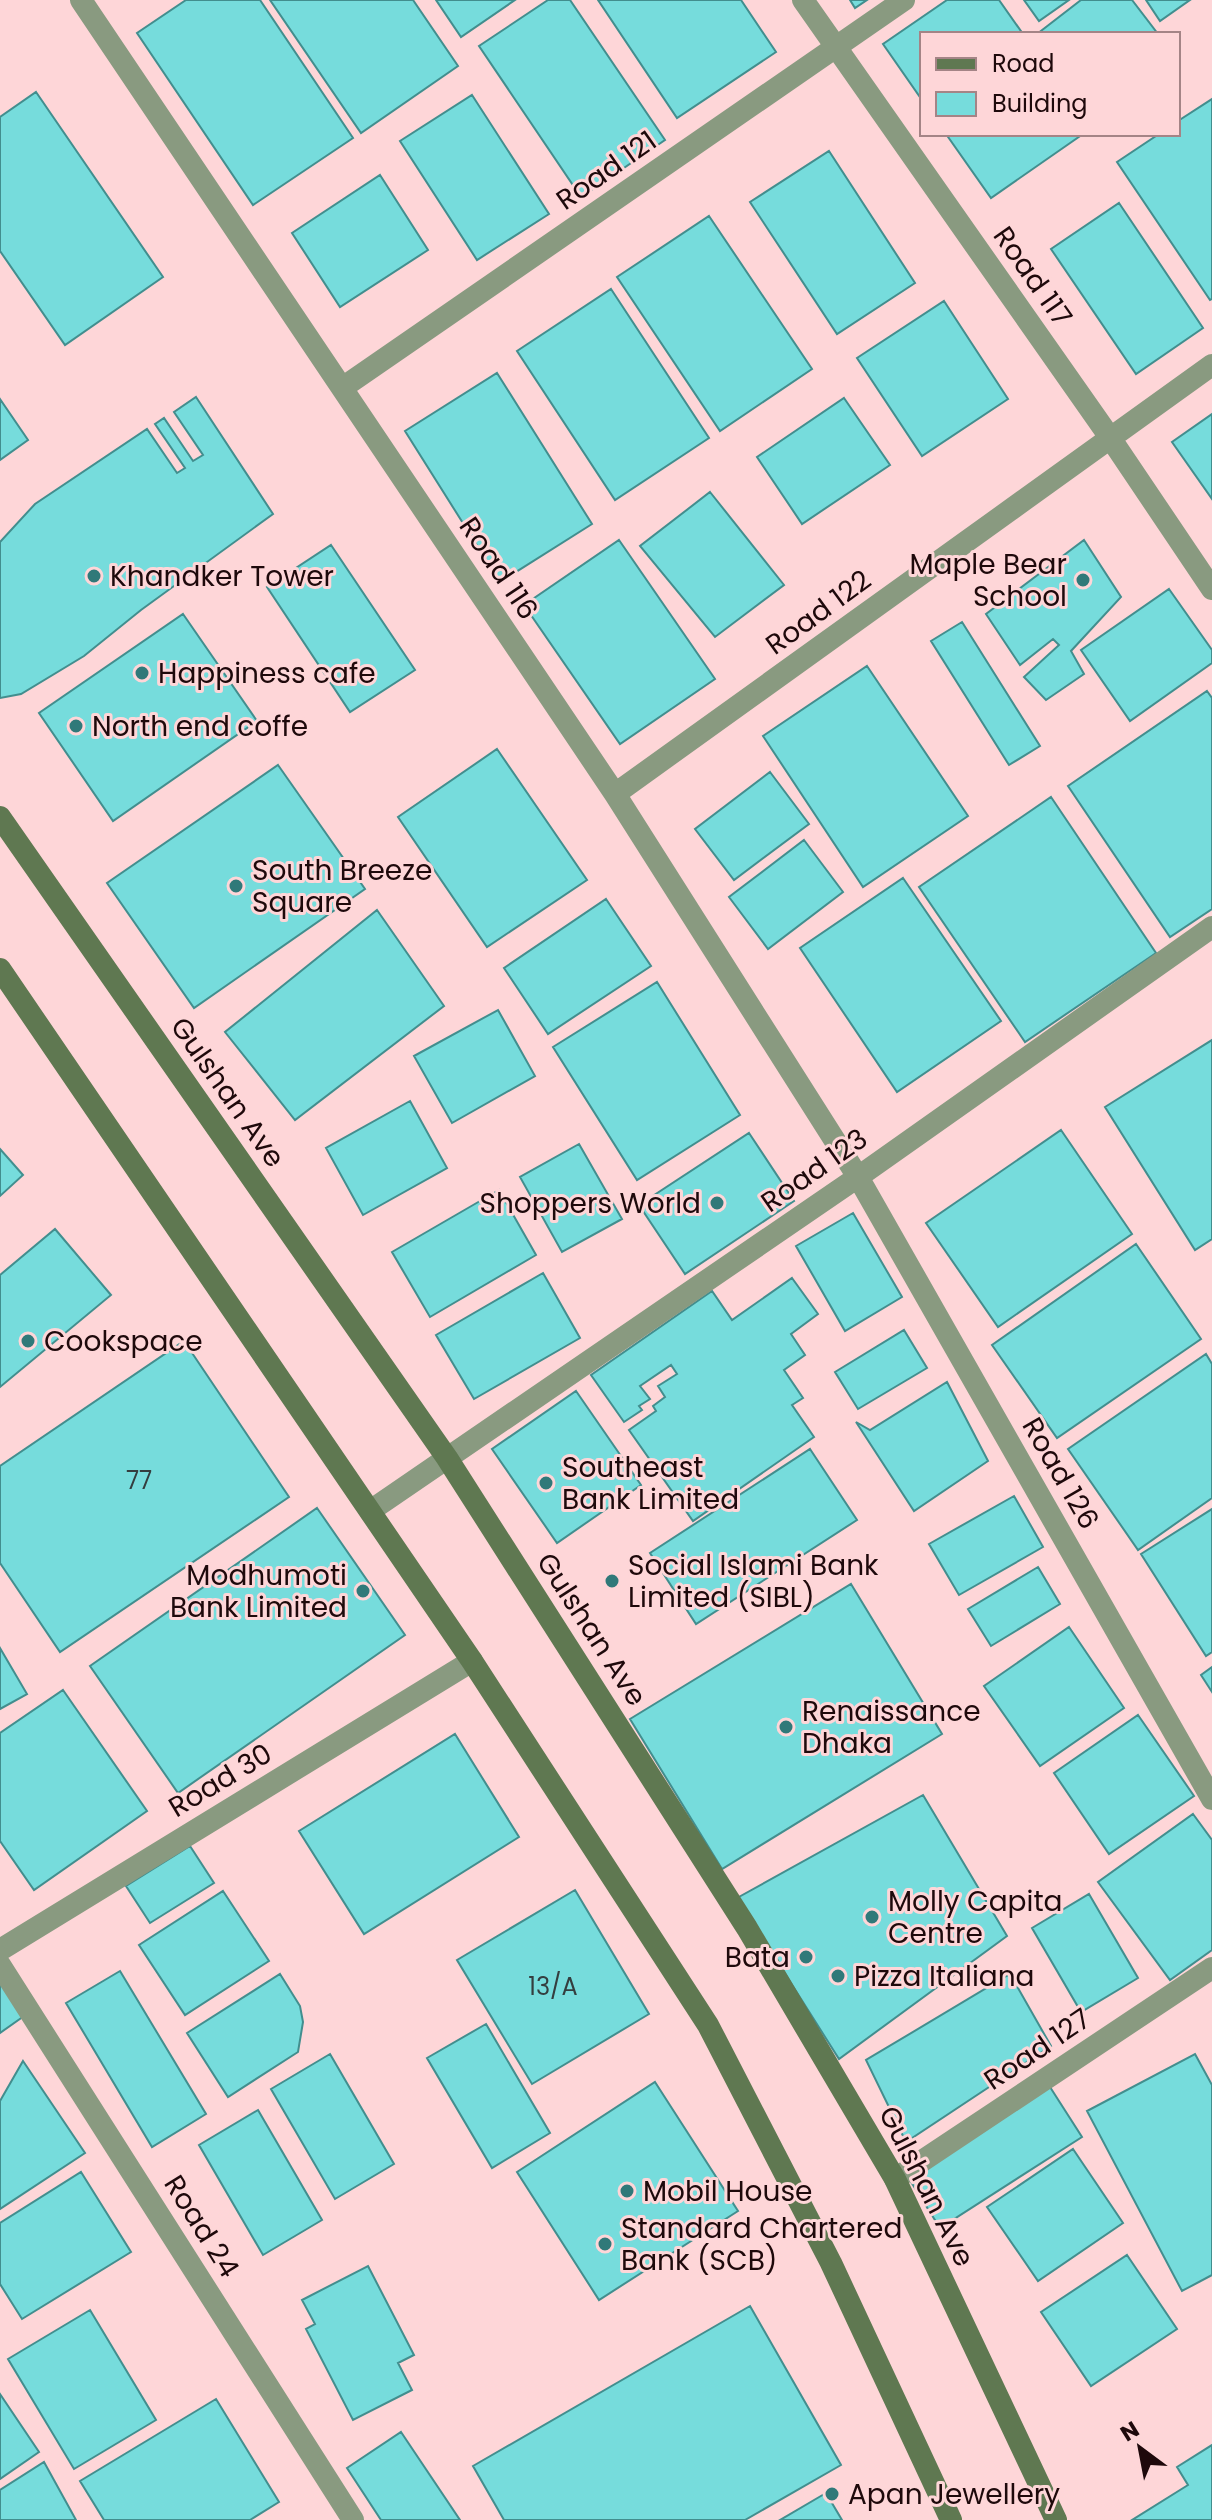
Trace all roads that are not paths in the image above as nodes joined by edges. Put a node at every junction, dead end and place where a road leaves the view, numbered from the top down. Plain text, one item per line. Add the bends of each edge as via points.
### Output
1 (81, 0) edge
2 (803, 0) edge
3 (904, 0) edge
4 (836, 48) junction
5 (1212, 365) edge
6 (342, 388) junction
7 (1111, 439) junction
8 (1212, 589) edge
9 (615, 794) junction
10 (0, 817) edge
11 (1212, 927) edge
12 (0, 969) edge
13 (858, 1177) junction
14 (447, 1458) junction
15 (370, 1511) junction
16 (472, 1661) junction
17 (1212, 1799) edge
18 (0, 1950) edge
19 (0, 1965) edge
20 (1212, 1968) edge
21 (895, 2179) junction
22 (353, 2520) edge
23 (951, 2520) edge
24 (1056, 2520) edge

1 - 6 street, Road 116
2 - 4 street, Road 117
3 - 4 street, Road 121
4 - 6 street, Road 121
4 - 7 street, Road 117
5 - 7 street, Road 122
6 - 9 street, Road 116
7 - 8 street, Road 117
7 - 9 street, Road 122
9 - 13 street, Road 116
10 - 14 main road, Gulshan Ave
11 - 13 street, Road 123
12 - 15 main road
13 - 14 street, Road 123
13 - 17 street, Road 126
14 - 15 street, Road 123
14 - 21 main road, Gulshan Ave via 747,1928
15 - 16 main road
16 - 18 street, Road 30
16 - 23 main road via 708,2025 831,2263
19 - 22 street, Road 24
20 - 21 street, Road 127
21 - 24 main road, Gulshan Ave

